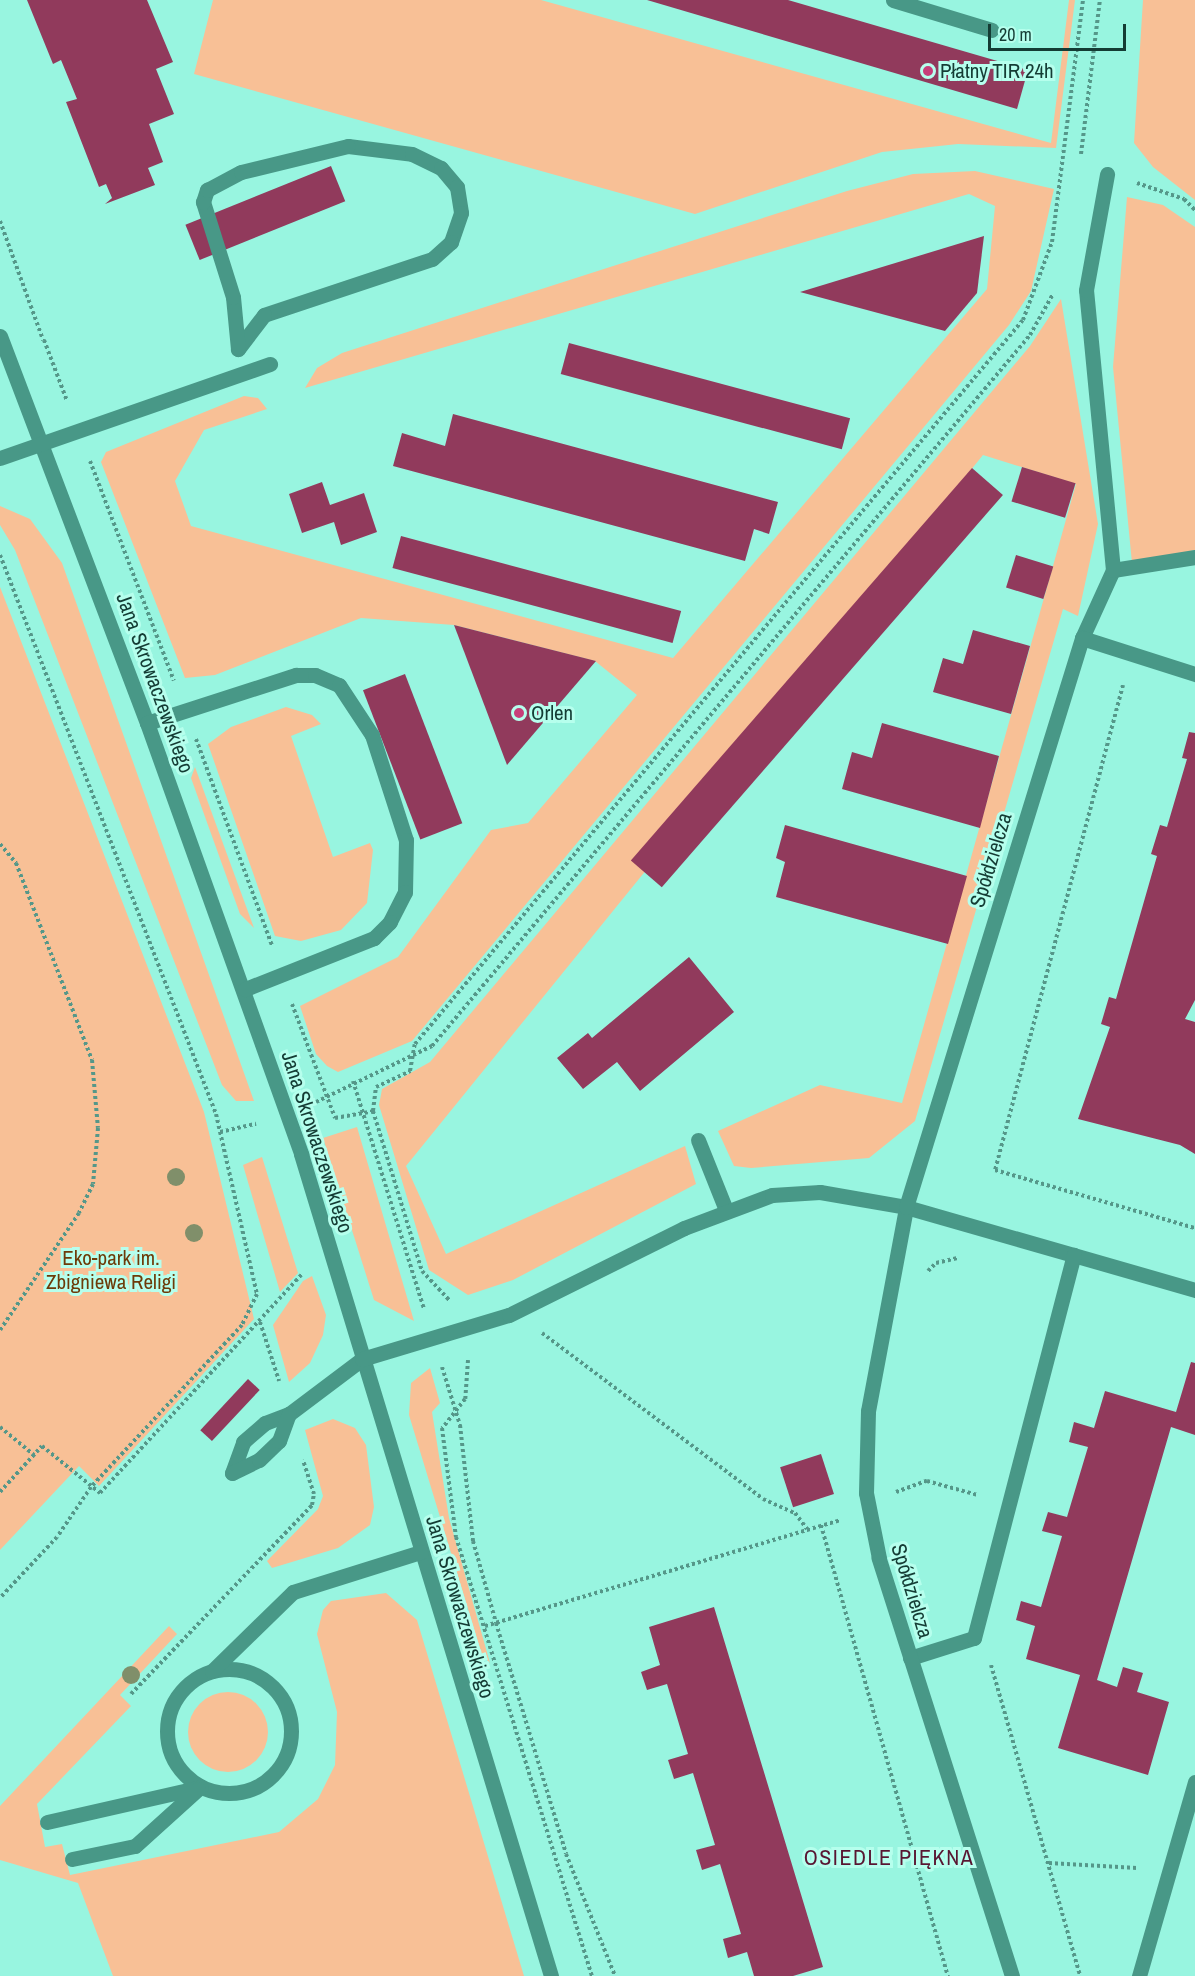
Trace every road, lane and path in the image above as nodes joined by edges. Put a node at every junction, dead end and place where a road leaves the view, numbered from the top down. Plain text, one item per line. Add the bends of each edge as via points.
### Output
1 (893, 0) edge
2 (1083, 0) edge
3 (1100, 0) edge
4 (992, 30) dead end
5 (1080, 164) dead end
6 (1107, 174) joint
7 (1195, 210) edge
8 (0, 221) edge
9 (1055, 286) dead end
10 (0, 336) edge
11 (238, 349) junction
12 (7, 354) junction
13 (270, 364) dead end
14 (247, 372) junction
15 (42, 442) junction
16 (0, 458) edge
17 (0, 555) edge
18 (1195, 556) edge
19 (1, 561) edge
20 (1113, 570) junction
21 (1082, 638) junction
22 (1195, 674) edge
23 (1125, 677) dead end
24 (147, 723) junction
25 (0, 844) edge
26 (245, 989) junction
27 (414, 1056) junction
28 (353, 1081) junction
29 (329, 1097) junction
30 (311, 1104) dead end
31 (373, 1111) junction
32 (363, 1112) junction
33 (262, 1121) dead end
34 (255, 1124) junction
35 (220, 1132) junction
36 (259, 1134) dead end
37 (698, 1140) dead end
38 (906, 1207) junction
39 (726, 1210) junction
40 (1195, 1228) edge
41 (1074, 1255) junction
42 (965, 1260) dead end
43 (300, 1263) dead end
44 (920, 1280) dead end
45 (1195, 1290) edge
46 (516, 1312) junction
47 (260, 1322) junction
48 (0, 1330) edge
49 (458, 1330) junction
50 (434, 1338) junction
51 (362, 1359) junction
52 (455, 1412) junction
53 (289, 1414) junction
54 (0, 1427) edge
55 (34, 1455) junction
56 (891, 1483) dead end
57 (91, 1487) junction
58 (0, 1492) edge
59 (988, 1497) dead end
60 (849, 1518) dead end
61 (821, 1525) junction
62 (807, 1530) junction
63 (421, 1552) junction
64 (0, 1598) edge
65 (496, 1623) junction
66 (484, 1626) junction
67 (988, 1657) dead end
68 (910, 1658) junction
69 (212, 1671) junction
70 (131, 1694) dead end
71 (1195, 1782) edge
72 (201, 1787) junction
73 (47, 1822) dead end
74 (72, 1859) dead end
75 (1049, 1863) junction
76 (1148, 1869) dead end
77 (551, 1976) edge
78 (592, 1976) edge
79 (615, 1976) edge
80 (948, 1976) edge
81 (1012, 1976) edge
82 (1080, 1976) edge
83 (1139, 1976) edge

1 - 4 street
2 - 27 path via 1052,242 1023,320 415,1044
3 - 5 path
6 - 7 path via 1184,199
6 - 20 street via 1086,290
8 - 12 path via 44,340
9 - 27 path via 1030,334 506,963 432,1046
10 - 12 street, Jana Skrowaczewskiego
11 - 11 street via 264,315 432,259 451,242 461,213 457,187 441,168 412,154 348,146 241,172 207,190 203,202 232,297
11 - 14 street
12 - 15 street, Jana Skrowaczewskiego
13 - 14 street
14 - 15 street
15 - 16 street
15 - 24 street, Jana Skrowaczewskiego
17 - 19 path
18 - 20 street
19 - 35 path
20 - 21 street, Spółdzielcza
21 - 22 street
21 - 38 street, Spółdzielcza
23 - 40 path via 995,1170
24 - 26 street, Jana Skrowaczewskiego
24 - 26 street via 296,675 315,675 339,686 372,735 406,840 405,891 390,922 374,938
25 - 48 path via 16,863 92,1060 98,1128 88,1194
26 - 51 street, Jana Skrowaczewskiego
27 - 28 path
27 - 31 path via 410,1071 376,1087
28 - 29 path
28 - 32 path
29 - 30 path
29 - 32 path via 335,1118
31 - 32 path
31 - 49 path via 422,1271 448,1293
32 - 50 path
33 - 34 path
34 - 35 path
34 - 36 path
35 - 57 path via 256,1294 248,1314
37 - 39 street
38 - 39 street via 820,1192 772,1195
38 - 41 street
38 - 68 street, Spółdzielcza via 868,1411 866,1493 879,1557
39 - 46 street
41 - 45 street
41 - 68 street via 974,1638
42 - 44 path via 936,1263
43 - 47 path via 303,1274
46 - 49 street
46 - 62 path via 763,1499 795,1513
47 - 53 path
47 - 57 path via 100,1493
49 - 50 street
49 - 52 path via 468,1362 465,1399
50 - 51 street
50 - 52 path
51 - 53 street
51 - 63 street, Jana Skrowaczewskiego
52 - 65 path via 473,1541
52 - 66 path via 442,1428 456,1537
53 - 70 path via 315,1500
54 - 55 path
55 - 57 path via 42,1446
55 - 58 path
56 - 59 path via 890,1495 927,1481
57 - 64 path via 57,1537
60 - 61 path
61 - 62 path
61 - 80 path
62 - 65 path
63 - 69 street via 293,1592
63 - 77 street, Jana Skrowaczewskiego
65 - 66 path
65 - 79 path via 566,1854
66 - 78 path
67 - 75 path
68 - 81 street, Spółdzielcza
69 - 72 street via 177,1695 168,1715 172,1757
69 - 72 street via 233,1669 269,1684 282,1699 291,1737 275,1773 260,1785 241,1793
71 - 83 street
72 - 73 street
72 - 74 street via 135,1845
75 - 76 path
75 - 82 path

